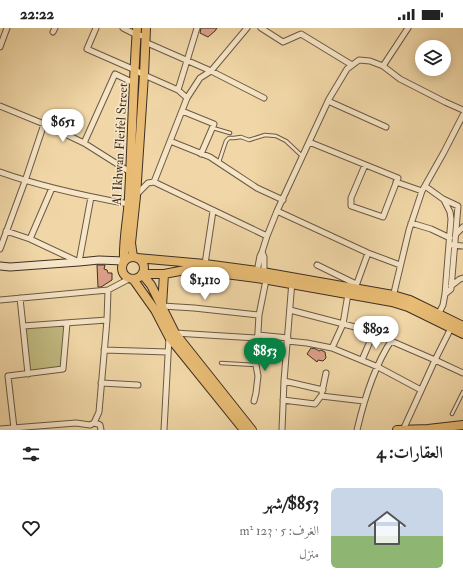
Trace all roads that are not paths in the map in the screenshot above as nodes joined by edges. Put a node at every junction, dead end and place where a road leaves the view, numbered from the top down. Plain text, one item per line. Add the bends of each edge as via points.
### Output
1 (7, 28) edge
2 (96, 28) edge
3 (123, 28) edge
4 (197, 28) edge
5 (238, 28) edge
6 (260, 28) edge
7 (408, 28) edge
8 (245, 30) edge
9 (142, 34) edge
10 (0, 47) edge
11 (187, 60) junction
12 (352, 65) junction
13 (383, 66) junction
14 (135, 70) junction
15 (211, 71) junction
16 (144, 75) junction
17 (134, 83) junction
18 (178, 90) junction
19 (187, 98) junction
20 (264, 98) dead end
21 (328, 101) junction
22 (0, 106) edge
23 (463, 110) edge
24 (182, 111) junction
25 (463, 115) edge
26 (44, 124) junction
27 (386, 127) dead end
28 (212, 128) junction
29 (230, 133) dead end
30 (170, 141) junction
31 (309, 142) junction
32 (84, 143) junction
33 (202, 154) junction
34 (302, 156) junction
35 (218, 162) junction
36 (365, 165) junction
37 (0, 172) edge
38 (130, 172) junction
39 (25, 181) junction
40 (154, 182) junction
41 (396, 182) junction
42 (425, 186) junction
43 (52, 188) junction
44 (422, 191) junction
45 (136, 196) junction
46 (91, 197) junction
47 (444, 199) junction
48 (282, 200) junction
49 (129, 204) junction
50 (461, 206) edge
51 (214, 211) junction
52 (277, 211) junction
53 (411, 223) junction
54 (463, 227) edge
55 (6, 231) junction
56 (456, 235) junction
57 (267, 236) junction
58 (30, 238) junction
59 (450, 238) junction
60 (452, 245) junction
61 (463, 246) edge
62 (0, 249) edge
63 (368, 253) junction
64 (135, 257) junction
65 (124, 261) junction
66 (79, 262) junction
67 (204, 264) junction
68 (318, 265) dead end
69 (400, 265) junction
70 (0, 266) edge
71 (142, 274) junction
72 (164, 274) junction
73 (261, 276) junction
74 (463, 278) edge
75 (131, 279) junction
76 (292, 281) junction
77 (356, 286) junction
78 (451, 286) junction
79 (108, 290) junction
80 (348, 294) junction
81 (445, 294) junction
82 (20, 298) junction
83 (393, 299) junction
84 (0, 300) edge
85 (159, 308) junction
86 (290, 310) junction
87 (439, 314) junction
88 (259, 315) junction
89 (107, 320) junction
90 (67, 323) junction
91 (342, 324) junction
92 (23, 326) junction
93 (463, 326) edge
94 (451, 328) junction
95 (374, 332) junction
96 (463, 334) edge
97 (172, 335) junction
98 (258, 337) junction
99 (288, 339) junction
100 (391, 341) junction
101 (332, 348) junction
102 (104, 350) junction
103 (168, 352) junction
104 (362, 360) junction
105 (435, 360) junction
106 (221, 364) dead end
107 (256, 365) junction
108 (378, 366) junction
109 (326, 373) dead end
110 (463, 373) edge
111 (28, 374) junction
112 (284, 381) junction
113 (101, 383) junction
114 (138, 385) dead end
115 (322, 390) junction
116 (421, 390) junction
117 (463, 392) edge
118 (321, 396) junction
119 (284, 400) junction
120 (254, 401) dead end
121 (364, 401) junction
122 (452, 414) dead end
123 (463, 425) edge
124 (91, 426) edge
125 (14, 428) junction
126 (32, 428) edge
127 (0, 429) edge
128 (103, 430) edge
129 (164, 430) edge
130 (244, 430) edge
131 (252, 430) edge
132 (282, 430) edge
133 (357, 430) edge
134 (398, 430) edge
135 (404, 430) edge

1 - 10 street
2 - 14 street via 87,49
3 - 9 street
4 - 11 street
5 - 8 street
6 - 12 street via 283,42 301,34
7 - 13 street
8 - 15 street
9 - 11 street
9 - 14 main road, Al Ikhwan Fleifel Street
9 - 16 main road, Al Ikhwan Fleifel Street
11 - 15 street
11 - 18 street
12 - 13 street via 359,60
12 - 21 street
13 - 23 street via 400,79
14 - 16 street
14 - 17 main road, Al Ikhwan Fleifel Street
15 - 19 street via 200,78
15 - 20 street
16 - 18 street
16 - 45 main road, Al Ikhwan Fleifel Street
17 - 32 street via 115,74
17 - 38 main road, Al Ikhwan Fleifel Street
18 - 19 street
19 - 24 street
21 - 27 street
21 - 31 street
22 - 26 street
24 - 28 street via 214,124
24 - 30 street
25 - 42 street
26 - 32 street
26 - 39 street
28 - 29 lane
28 - 33 street
30 - 33 street
30 - 40 street
31 - 34 street
31 - 36 street
32 - 38 street
33 - 35 street
34 - 35 lane via 286,141 276,136 265,135 249,140 241,137 229,138
34 - 48 street
35 - 48 street via 257,188
36 - 41 street via 398,178
36 - 41 street via 351,198 351,206 383,216
37 - 39 street
38 - 49 main road, Al Ikhwan Fleifel Street
39 - 43 street
39 - 55 street
40 - 45 street via 141,189
40 - 51 street
41 - 44 street
42 - 44 street
42 - 47 street
43 - 46 street
43 - 58 street
44 - 53 street
45 - 64 main road, Al Ikhwan Fleifel Street via 131,243
46 - 49 street
46 - 66 street
47 - 50 street
47 - 59 street via 450,212
48 - 52 street
49 - 65 main road, Al Ikhwan Fleifel Street
50 - 56 street
51 - 57 street
51 - 67 street
52 - 57 street
52 - 63 street
53 - 59 street
53 - 69 street
54 - 56 street
55 - 58 street
55 - 62 street
56 - 60 street
57 - 73 street via 262,252 264,257
58 - 66 street
59 - 60 street
60 - 61 street
60 - 78 street
60 - 81 street
63 - 69 street
63 - 77 street
64 - 65 main road
64 - 67 main road
64 - 71 main road via 143,264
65 - 66 main road
65 - 75 main road via 123,273
66 - 70 main road
67 - 73 main road
68 - 77 street
69 - 83 street
71 - 72 main road
71 - 75 main road via 137,279
71 - 85 main road via 151,285
72 - 73 main road via 186,270
72 - 85 main road
73 - 76 main road
73 - 88 street
74 - 78 street
75 - 79 street
75 - 85 main road
76 - 77 main road
76 - 80 main road
76 - 86 street
77 - 83 main road
78 - 81 street
79 - 82 street
79 - 89 street
80 - 83 main road
80 - 91 street
81 - 87 street
82 - 84 street
82 - 92 street
83 - 87 main road via 410,300
83 - 94 main road
85 - 88 street via 194,308
85 - 97 main road
86 - 91 street
86 - 99 street
87 - 93 main road
88 - 98 street
89 - 90 street
89 - 102 street
90 - 92 street
90 - 111 street via 64,369
91 - 95 street
91 - 101 street
92 - 111 street
94 - 96 main road
94 - 105 street
95 - 100 street
95 - 104 street
97 - 98 street
97 - 103 street
97 - 130 main road
97 - 131 main road
98 - 99 street
98 - 107 street
99 - 101 street
99 - 112 street
100 - 105 street
100 - 108 street
101 - 104 street
102 - 103 street
102 - 113 street
103 - 129 street
104 - 108 street
105 - 110 street
105 - 116 street
106 - 107 lane
107 - 120 street via 258,376
108 - 116 street
108 - 121 street
109 - 115 street
111 - 125 street via 8,376
112 - 115 street
112 - 119 street
113 - 114 street
113 - 124 street via 99,412
115 - 118 street
116 - 135 street
117 - 122 lane
118 - 119 street via 315,404
118 - 121 street
119 - 132 street
121 - 133 street
123 - 135 main road
124 - 126 street via 76,423
124 - 128 street via 98,424
125 - 126 street
125 - 127 street
134 - 135 main road

